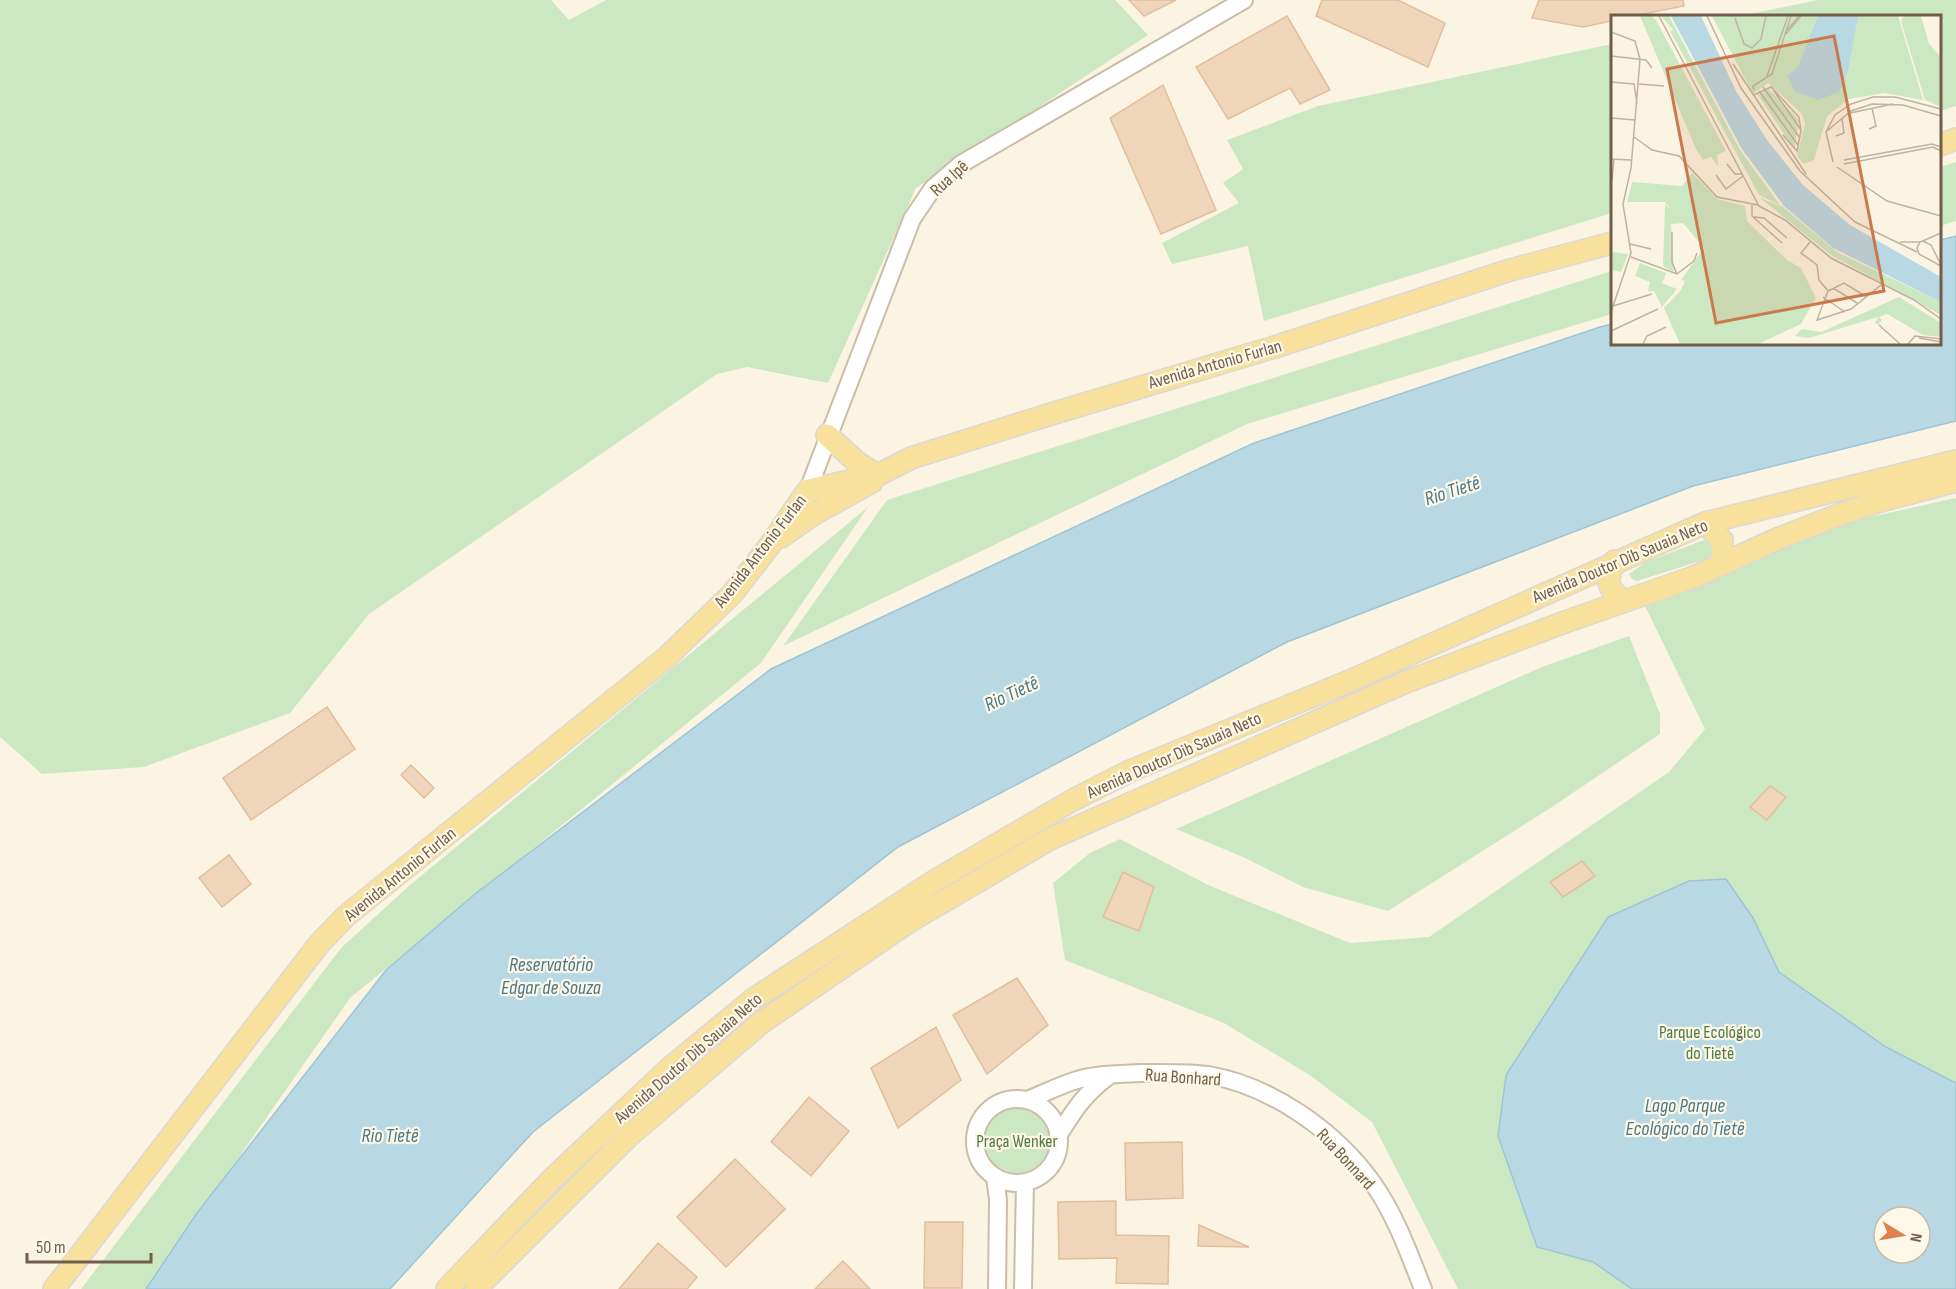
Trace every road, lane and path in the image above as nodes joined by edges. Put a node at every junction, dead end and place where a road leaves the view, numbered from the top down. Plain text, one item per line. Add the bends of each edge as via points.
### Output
1 (1244, 0) edge
2 (1956, 139) edge
3 (1941, 145) edge
4 (1611, 243) edge
5 (827, 435) junction
6 (911, 458) junction
7 (1956, 461) edge
8 (878, 475) junction
9 (1956, 482) edge
10 (808, 490) junction
11 (1705, 523) junction
12 (770, 545) junction
13 (1616, 561) junction
14 (1722, 565) junction
15 (1623, 600) junction
16 (1110, 1074) junction
17 (1254, 1089) joint
18 (1027, 1100) junction
19 (1058, 1136) junction
20 (994, 1177) junction
21 (1025, 1183) junction
22 (54, 1289) edge
23 (447, 1289) edge
24 (476, 1289) edge
25 (997, 1289) edge
26 (1023, 1289) edge
27 (1423, 1289) edge

1 - 5 street, Rua Ipê via 961,164 933,188 912,219
2 - 3 main road
4 - 6 main road, Avenida Antonio Furlan via 1510,270
5 - 8 main road via 859,464
5 - 10 street, Rua Ipê
6 - 8 main road, Avenida Antonio Furlan
6 - 12 main road via 814,514
7 - 11 main road, Avenida Doutor Dib Sauaia Neto
8 - 10 main road, Avenida Antonio Furlan
9 - 14 main road, Avenida Doutor Dib Sauaia Neto via 1841,514
10 - 12 main road, Avenida Antonio Furlan
11 - 13 main road, Avenida Doutor Dib Sauaia Neto
11 - 14 main road via 1722,540
12 - 22 main road, Avenida Antonio Furlan via 732,594 667,657 346,916 319,944
13 - 15 main road via 1607,582
13 - 23 main road, Avenida Doutor Dib Sauaia Neto via 1352,680 1130,771 1063,805 936,880 755,998 672,1066 552,1179
14 - 15 main road, Avenida Doutor Dib Sauaia Neto
15 - 24 main road, Avenida Doutor Dib Sauaia Neto via 1406,682 1050,839 907,923 760,1023 629,1136
16 - 17 street, Rua Bonhard via 1208,1075
16 - 18 street, Rua Bonhard via 1074,1081
16 - 19 street via 1077,1103
17 - 27 street, Rua Bonnard via 1305,1117 1373,1183 1401,1234
18 - 19 street via 1048,1113
18 - 20 street via 1000,1103 981,1120 975,1146 979,1159
19 - 21 street via 1056,1155 1047,1171
20 - 21 street via 1014,1184
20 - 25 street via 998,1200
21 - 26 street

